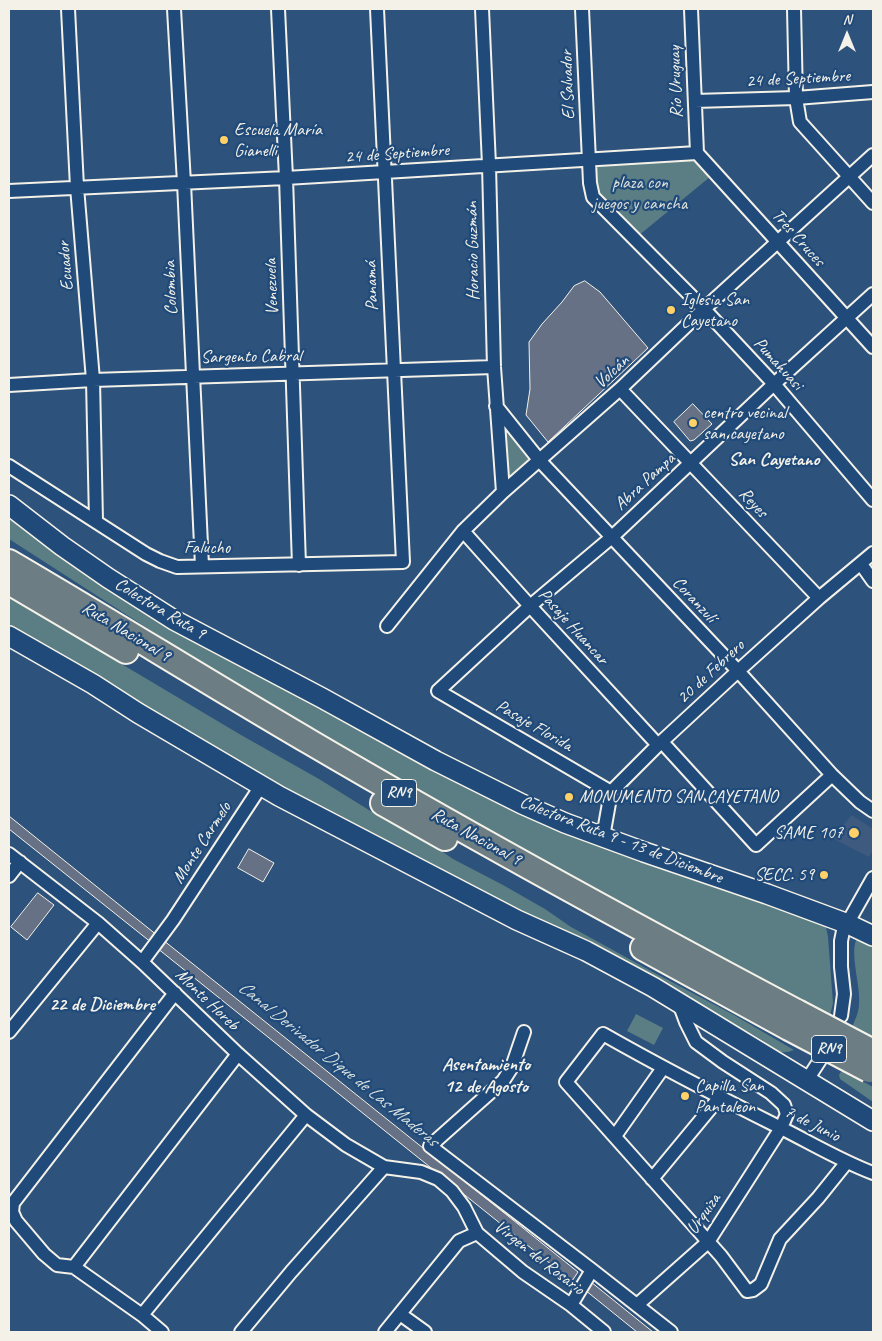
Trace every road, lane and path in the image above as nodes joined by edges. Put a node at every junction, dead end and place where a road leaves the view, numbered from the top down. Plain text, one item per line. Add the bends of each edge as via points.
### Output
1 (68, 9) edge
2 (174, 9) edge
3 (278, 9) edge
4 (377, 9) edge
5 (482, 9) edge
6 (582, 9) edge
7 (691, 9) edge
8 (794, 9) edge
9 (873, 92) edge
10 (796, 98) junction
11 (694, 100) junction
12 (697, 153) junction
13 (873, 156) edge
14 (589, 160) junction
15 (489, 165) junction
16 (385, 172) junction
17 (850, 177) junction
18 (286, 178) junction
19 (184, 183) junction
20 (77, 188) junction
21 (9, 190) edge
22 (873, 204) edge
23 (778, 242) junction
24 (873, 294) edge
25 (704, 309) junction
26 (847, 318) junction
27 (873, 346) edge
28 (494, 367) junction
29 (393, 370) junction
30 (293, 374) junction
31 (193, 376) junction
32 (93, 380) junction
33 (774, 384) junction
34 (9, 385) edge
35 (620, 389) junction
36 (496, 406) junction
37 (540, 461) junction
38 (691, 463) junction
39 (9, 466) edge
40 (503, 492) junction
41 (873, 500) edge
42 (9, 505) edge
43 (96, 521) junction
44 (463, 531) junction
45 (612, 537) junction
46 (873, 553) edge
47 (9, 554) edge
48 (9, 562) edge
49 (403, 562) joint
50 (860, 564) junction
51 (300, 565) junction
52 (202, 566) junction
53 (873, 581) edge
54 (9, 582) edge
55 (46, 584) junction
56 (9, 591) edge
57 (819, 598) junction
58 (530, 606) junction
59 (51, 608) junction
60 (386, 626) dead end
61 (9, 636) edge
62 (738, 672) junction
63 (438, 691) joint
64 (322, 698) joint
65 (660, 743) junction
66 (832, 775) junction
67 (261, 786) junction
68 (611, 792) junction
69 (873, 811) edge
70 (603, 837) junction
71 (9, 854) edge
72 (20, 862) junction
73 (9, 876) edge
74 (873, 878) edge
75 (98, 923) junction
76 (848, 924) junction
77 (873, 936) edge
78 (142, 962) junction
79 (175, 993) junction
80 (679, 1003) junction
81 (841, 1016) dead end
82 (793, 1020) junction
83 (9, 1032) edge
84 (524, 1032) dead end
85 (238, 1054) junction
86 (820, 1060) dead end
87 (872, 1065) edge
88 (663, 1068) junction
89 (807, 1080) junction
90 (719, 1098) junction
91 (306, 1115) junction
92 (873, 1121) edge
93 (781, 1128) junction
94 (615, 1136) junction
95 (847, 1162) junction
96 (384, 1167) junction
97 (873, 1173) edge
98 (652, 1179) junction
99 (477, 1233) junction
100 (708, 1242) junction
101 (74, 1267) junction
102 (586, 1279) junction
103 (571, 1304) junction
104 (637, 1305) junction
105 (400, 1314) junction
106 (142, 1315) junction
107 (162, 1332) edge
108 (241, 1332) edge
109 (385, 1332) edge
110 (425, 1332) edge
111 (604, 1332) edge
112 (671, 1332) edge

1 - 20 street, Ecuador
2 - 19 street, Colombia
3 - 18 street, Venezuela
4 - 16 street, Panamá
5 - 15 street, Horacio Guzmán
6 - 14 street, El Salvador
7 - 11 street, Río Uruguay
8 - 10 street
9 - 10 street, 24 de Septiembre
10 - 11 street, 24 de Septiembre
10 - 17 street via 800,122
11 - 12 street, Río Uruguay
12 - 14 street, 24 de Septiembre
12 - 23 street, Tres Cruces
13 - 17 street, Volcán
14 - 15 street, 24 de Septiembre
14 - 25 street, Pumahuasi via 593,196
15 - 16 street, 24 de Septiembre
15 - 28 street, Horacio Guzmán
16 - 18 street, 24 de Septiembre
16 - 29 street, Panamá
17 - 22 street
17 - 23 street, Volcán
18 - 19 street, 24 de Septiembre
18 - 30 street, Venezuela
19 - 20 street, 24 de Septiembre
19 - 31 street, Colombia
20 - 21 street, 24 de Septiembre
20 - 32 street, Ecuador
23 - 25 street, Volcán
23 - 26 street, Tres Cruces
24 - 26 street, Abra Pampa
25 - 33 street, Pumahuasi
25 - 35 street, Volcán
26 - 27 street, Tres Cruces
26 - 33 street, Abra Pampa
28 - 29 street, Sargento Cabral
28 - 36 street, Horacio Guzmán
29 - 30 street, Sargento Cabral
29 - 49 street, Panamá
30 - 31 street, Sargento Cabral
30 - 51 street, Venezuela
31 - 32 street, Sargento Cabral
31 - 52 street, Colombia
32 - 34 street, Sargento Cabral
32 - 43 street, Ecuador
33 - 38 street, Abra Pampa
33 - 41 street, Pumahuasi
35 - 37 street, Volcán
35 - 38 street, Reyes
36 - 37 street, Coranzulí
36 - 40 street, Horacio Guzmán
37 - 40 street, Volcán
37 - 45 street, Coranzulí
38 - 45 street, Abra Pampa
38 - 57 street, Reyes
39 - 43 street, Falucho
40 - 44 street, Volcán
42 - 64 street, Colectora Ruta 9 via 62,546 165,615
43 - 52 street, Falucho via 160,561 177,567
44 - 58 street, Pasaje Huancar
44 - 60 street, Volcán
45 - 58 street, Abra Pampa
45 - 62 street, Coranzulí
46 - 50 street, 20 de Febrero
47 - 55 highway
48 - 55 highway, Ruta Nacional 9 / RN9
49 - 51 street, Falucho
50 - 53 street
50 - 57 street, 20 de Febrero
51 - 52 street, Falucho
54 - 59 highway, Ruta Nacional 9 / RN9
55 - 82 highway, Ruta Nacional 9 / RN9 via 310,742 613,913
56 - 59 highway
57 - 62 street, 20 de Febrero
58 - 63 street, Abra Pampa
58 - 65 street, Pasaje Huancar
59 - 82 highway, Ruta Nacional 9 / RN9 via 413,820
61 - 67 street
62 - 65 street, 20 de Febrero
62 - 66 street, Coranzulí
63 - 68 street, Pasaje Florida
64 - 70 street, Colectora Ruta 9 - 13 de Diciembre via 522,804
65 - 66 street, Pasaje Huancar via 756,845
65 - 68 street, 20 de Febrero
66 - 69 street, Coranzulí
67 - 78 street, Monte Carmelo
67 - 80 street via 517,920 594,955
68 - 70 street
70 - 76 street, Colectora Ruta 9 - 13 de Diciembre
71 - 72 street, Monte Horeb
72 - 73 street
72 - 75 street, Monte Horeb
74 - 76 street
75 - 78 street, Monte Horeb
75 - 83 street
76 - 77 street
76 - 81 street via 841,942 844,994
78 - 79 street, Monte Horeb
79 - 85 street, Monte Horeb
79 - 101 street via 13,1203 16,1221 44,1254 56,1265
80 - 89 street
80 - 93 street via 696,1042 784,1105 787,1114
82 - 87 highway, Ruta Nacional 9 / RN9, bridge
84 - 102 street via 512,1067 503,1081 430,1146
85 - 91 street, Monte Horeb
85 - 101 street
86 - 89 street
88 - 90 street, 7 de Junio
88 - 94 street
88 - 94 street, 7 de Junio via 603,1034 566,1082
89 - 92 street
90 - 93 street, 7 de Junio
90 - 98 street
91 - 96 street, Monte Horeb
91 - 106 street
93 - 95 street, 7 de Junio
93 - 100 street, Urquiza
94 - 98 street
95 - 97 street, 7 de Junio
95 - 100 street via 780,1239 761,1284 753,1290 747,1290
96 - 99 street, Virgen del Rosario via 421,1172 438,1179 460,1202
96 - 108 street
98 - 100 street
99 - 103 street, Virgen del Rosario via 523,1272
99 - 105 street via 459,1241
100 - 104 street, Urquiza
101 - 106 street
102 - 103 street
102 - 104 street
103 - 111 street, Virgen del Rosario
104 - 112 street
105 - 109 street
105 - 110 street
106 - 107 street

